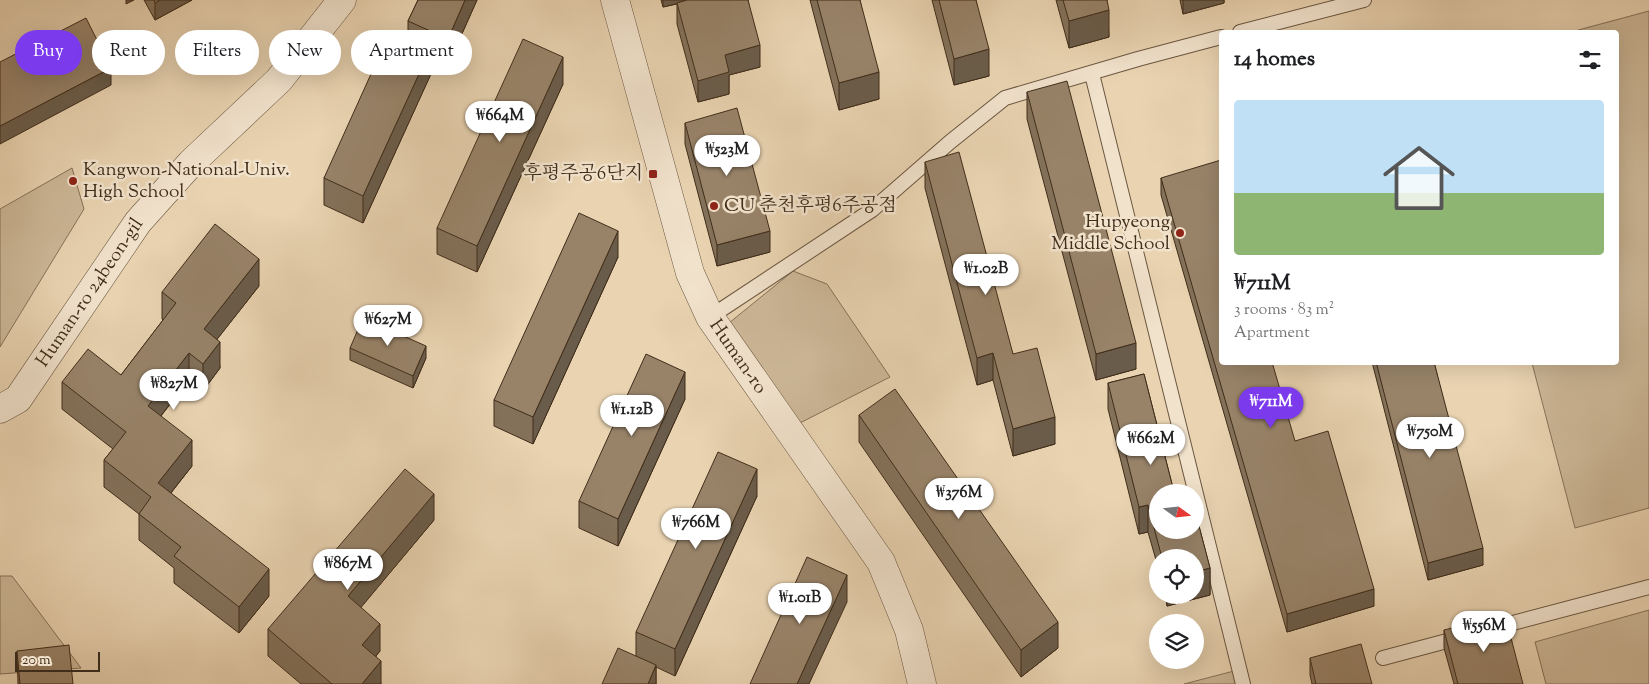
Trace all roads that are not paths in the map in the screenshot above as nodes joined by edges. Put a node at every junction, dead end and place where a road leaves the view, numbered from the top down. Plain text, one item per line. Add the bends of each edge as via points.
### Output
1 (342, 0) edge
2 (615, 0) edge
3 (1364, 0) edge
4 (1248, 30) edge
5 (1219, 38) edge
6 (1092, 74) junction
7 (710, 318) junction
8 (0, 409) edge
9 (1649, 587) edge
10 (1383, 658) dead end
11 (922, 684) edge
12 (1243, 684) edge

1 - 8 street, Human-ro 24beon-gil via 279,80 191,163 138,222 18,399
2 - 7 street, Human-ro via 690,273
3 - 4 lane
5 - 6 lane
6 - 7 lane via 1005,98 872,210
6 - 12 lane
7 - 11 street, Human-ro via 881,562 909,630
9 - 10 lane

